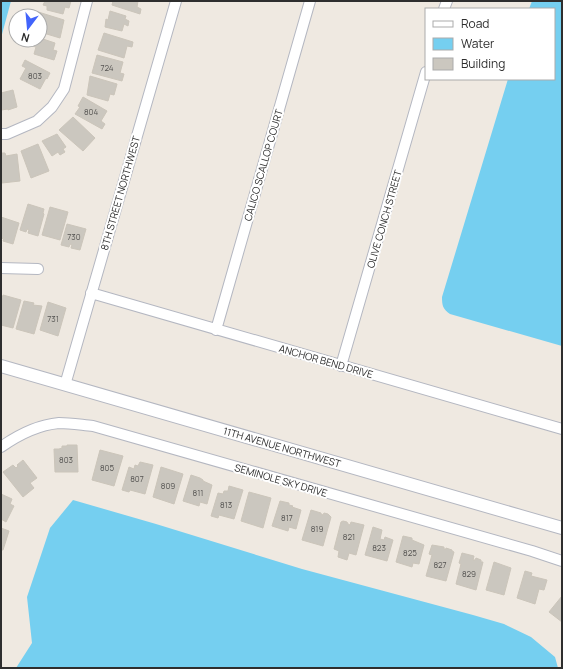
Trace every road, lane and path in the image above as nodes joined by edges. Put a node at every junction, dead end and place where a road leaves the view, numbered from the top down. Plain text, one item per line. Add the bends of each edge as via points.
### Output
1 (87, 1) edge
2 (176, 1) edge
3 (310, 1) edge
4 (425, 75) edge
5 (1, 134) edge
6 (1, 268) edge
7 (38, 269) dead end
8 (91, 293) junction
9 (216, 330) junction
10 (1, 366) edge
11 (341, 366) junction
12 (65, 385) junction
13 (562, 429) edge
14 (1, 447) edge
15 (562, 528) edge
16 (562, 561) edge

1 - 5 street via 64,89 52,107 37,121
2 - 8 street, 8TH STREET NORTHWEST
3 - 9 street, CALICO SCALLOP COURT
4 - 11 street, OLIVE CONCH STREET
6 - 7 street
8 - 9 street, ANCHOR BEND DRIVE
8 - 12 street, 8TH STREET NORTHWEST
9 - 11 street, ANCHOR BEND DRIVE
10 - 12 street, 11TH AVENUE NORTHWEST
11 - 13 street, ANCHOR BEND DRIVE
12 - 15 street, 11TH AVENUE NORTHWEST
14 - 16 street, SEMINOLE SKY DRIVE via 38,427 59,423 94,426

